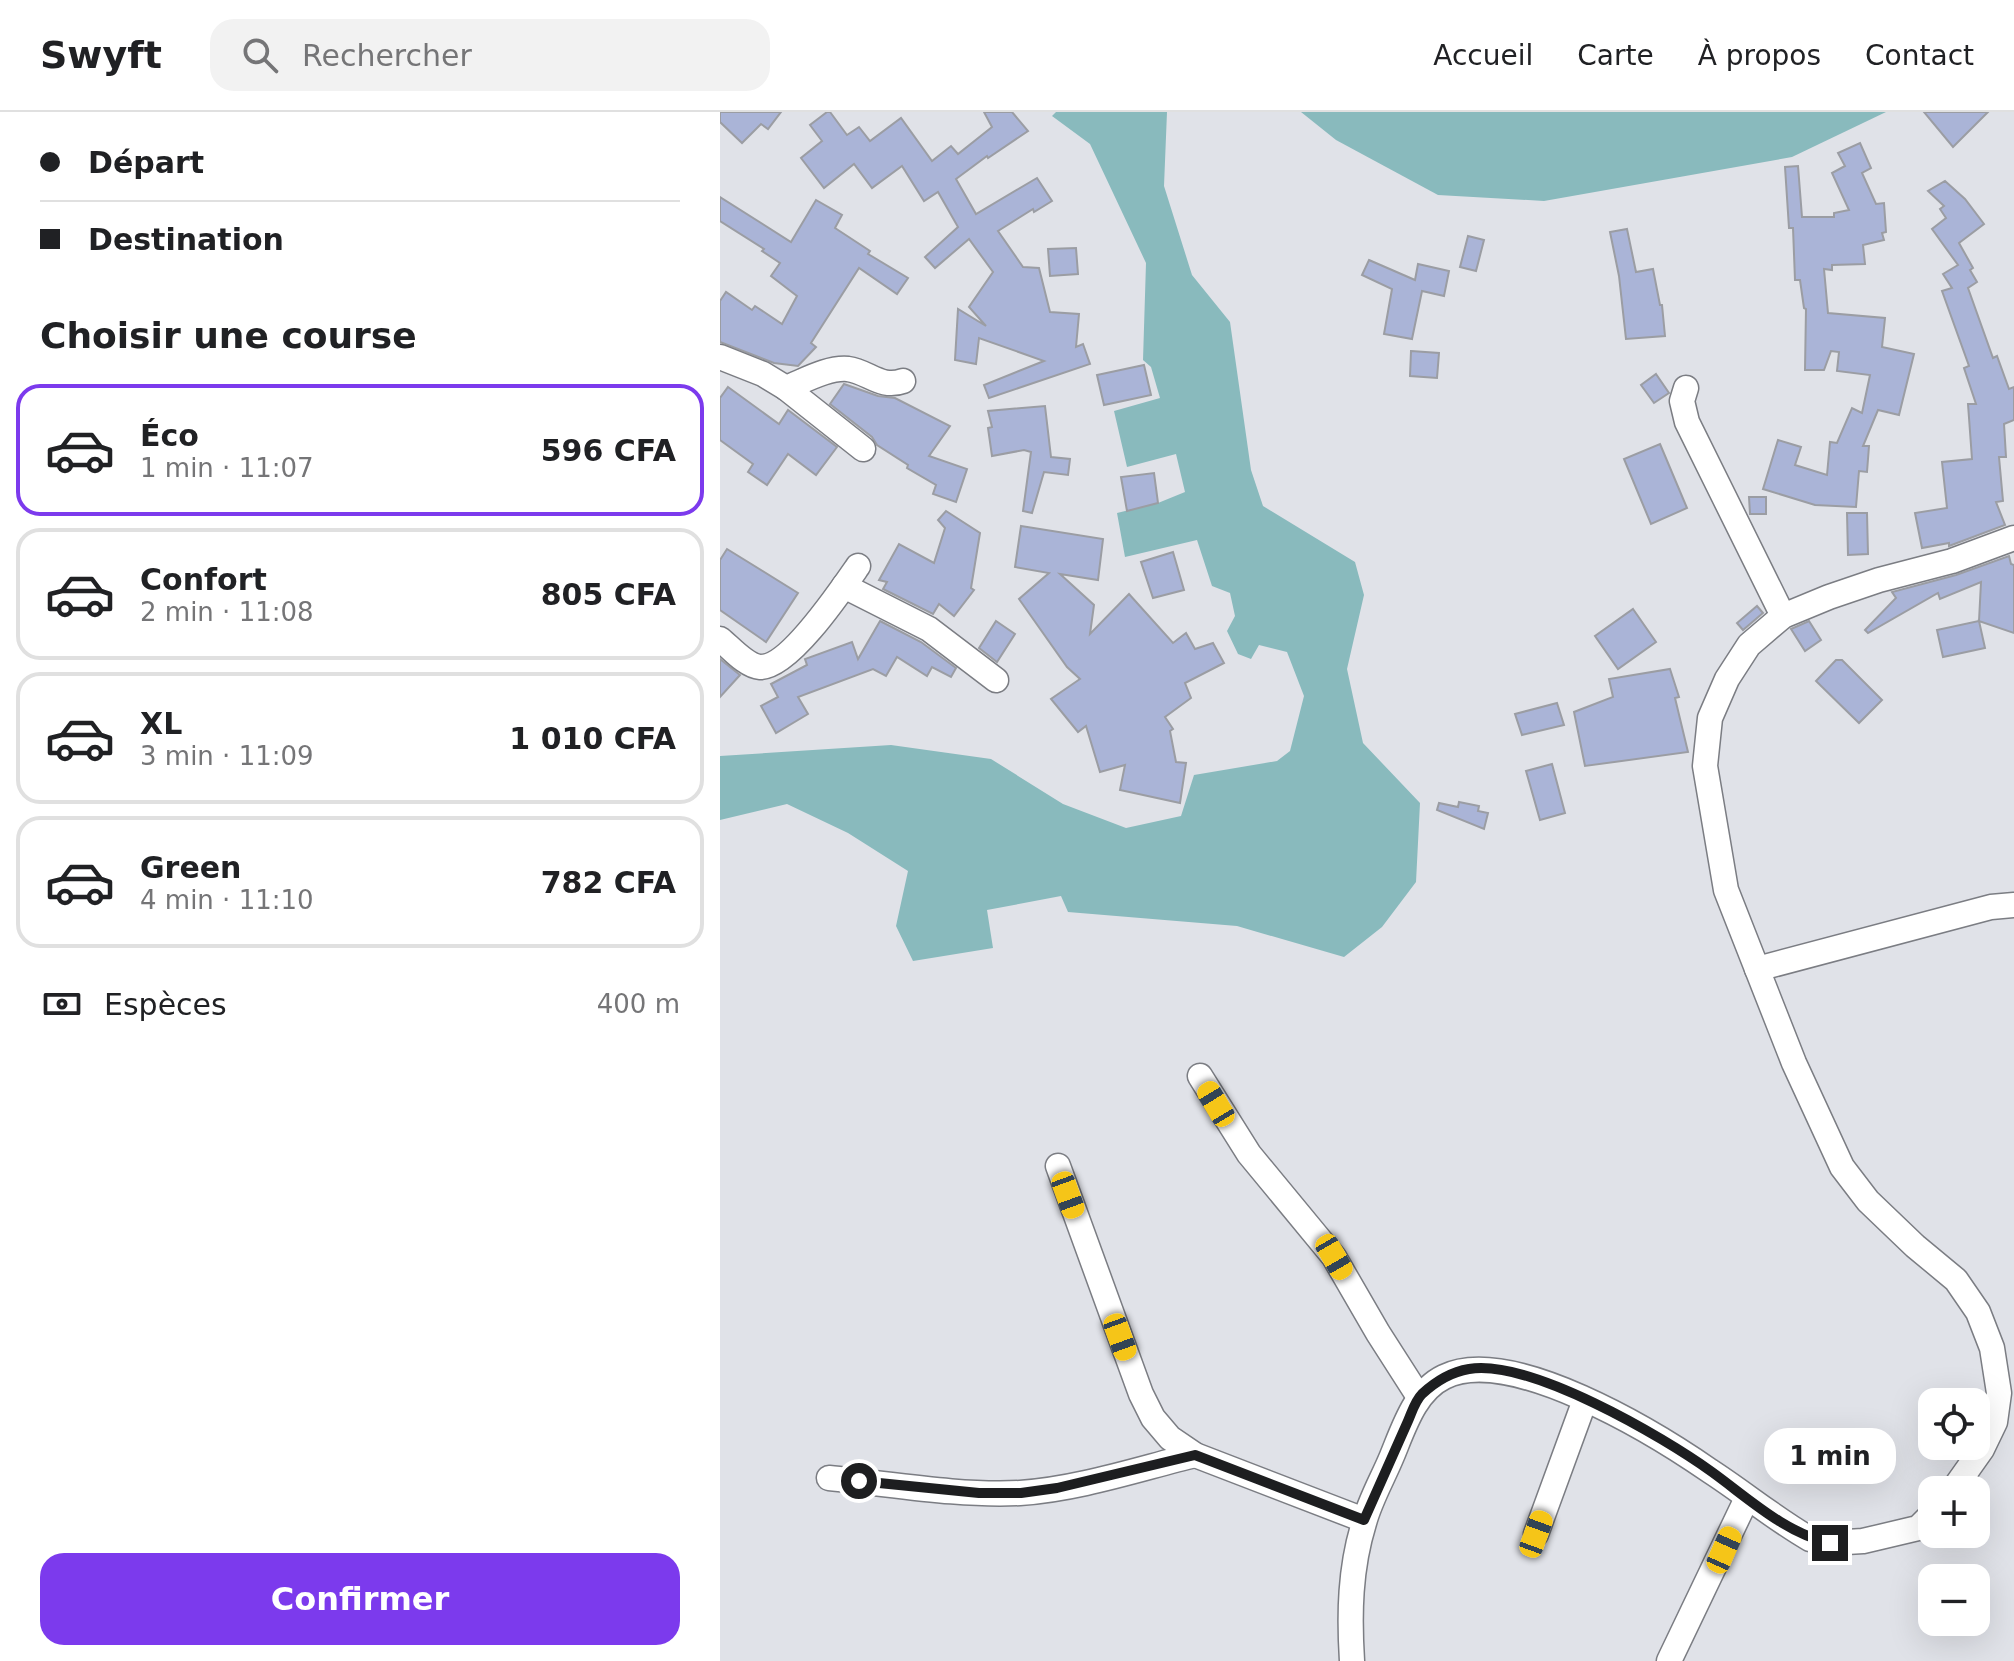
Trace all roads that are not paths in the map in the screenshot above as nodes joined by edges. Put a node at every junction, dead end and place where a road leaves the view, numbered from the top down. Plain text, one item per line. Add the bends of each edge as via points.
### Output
1 (720, 357) edge
2 (903, 381) dead end
3 (786, 388) junction
4 (1686, 388) dead end
5 (863, 449) dead end
6 (2014, 538) edge
7 (1783, 616) junction
8 (720, 639) edge
9 (996, 680) dead end
10 (2014, 905) edge
11 (1757, 969) junction
12 (1200, 1076) dead end
13 (1058, 1166) dead end
14 (2006, 1389) edge
15 (1419, 1397) junction
16 (1585, 1400) junction
17 (1195, 1455) junction
18 (1963, 1476) edge
19 (829, 1478) dead end
20 (1747, 1498) junction
21 (1364, 1520) junction
22 (1918, 1528) edge
23 (1536, 1534) dead end
24 (1352, 1661) edge
25 (1669, 1661) edge

1 - 3 street
2 - 3 street via 887,385 838,370
3 - 5 street
4 - 7 street via 1682,401 1687,422
6 - 7 street
7 - 11 street via 1749,645 1727,679 1710,718 1705,766 1726,890
8 - 9 street via 751,663 761,667 775,662 796,646 851,576
10 - 11 street
11 - 14 street via 1842,1167 1868,1201 1956,1280 1978,1312
12 - 15 street via 1249,1154 1334,1257
13 - 17 street via 1141,1394 1170,1438
14 - 18 street via 1982,1449
15 - 16 street via 1443,1377 1491,1369 1539,1379
15 - 21 street
16 - 20 street via 1640,1428
16 - 23 street
17 - 19 street via 1021,1493
17 - 21 street
20 - 22 street via 1810,1539 1830,1543
20 - 25 street
21 - 24 street via 1351,1588

